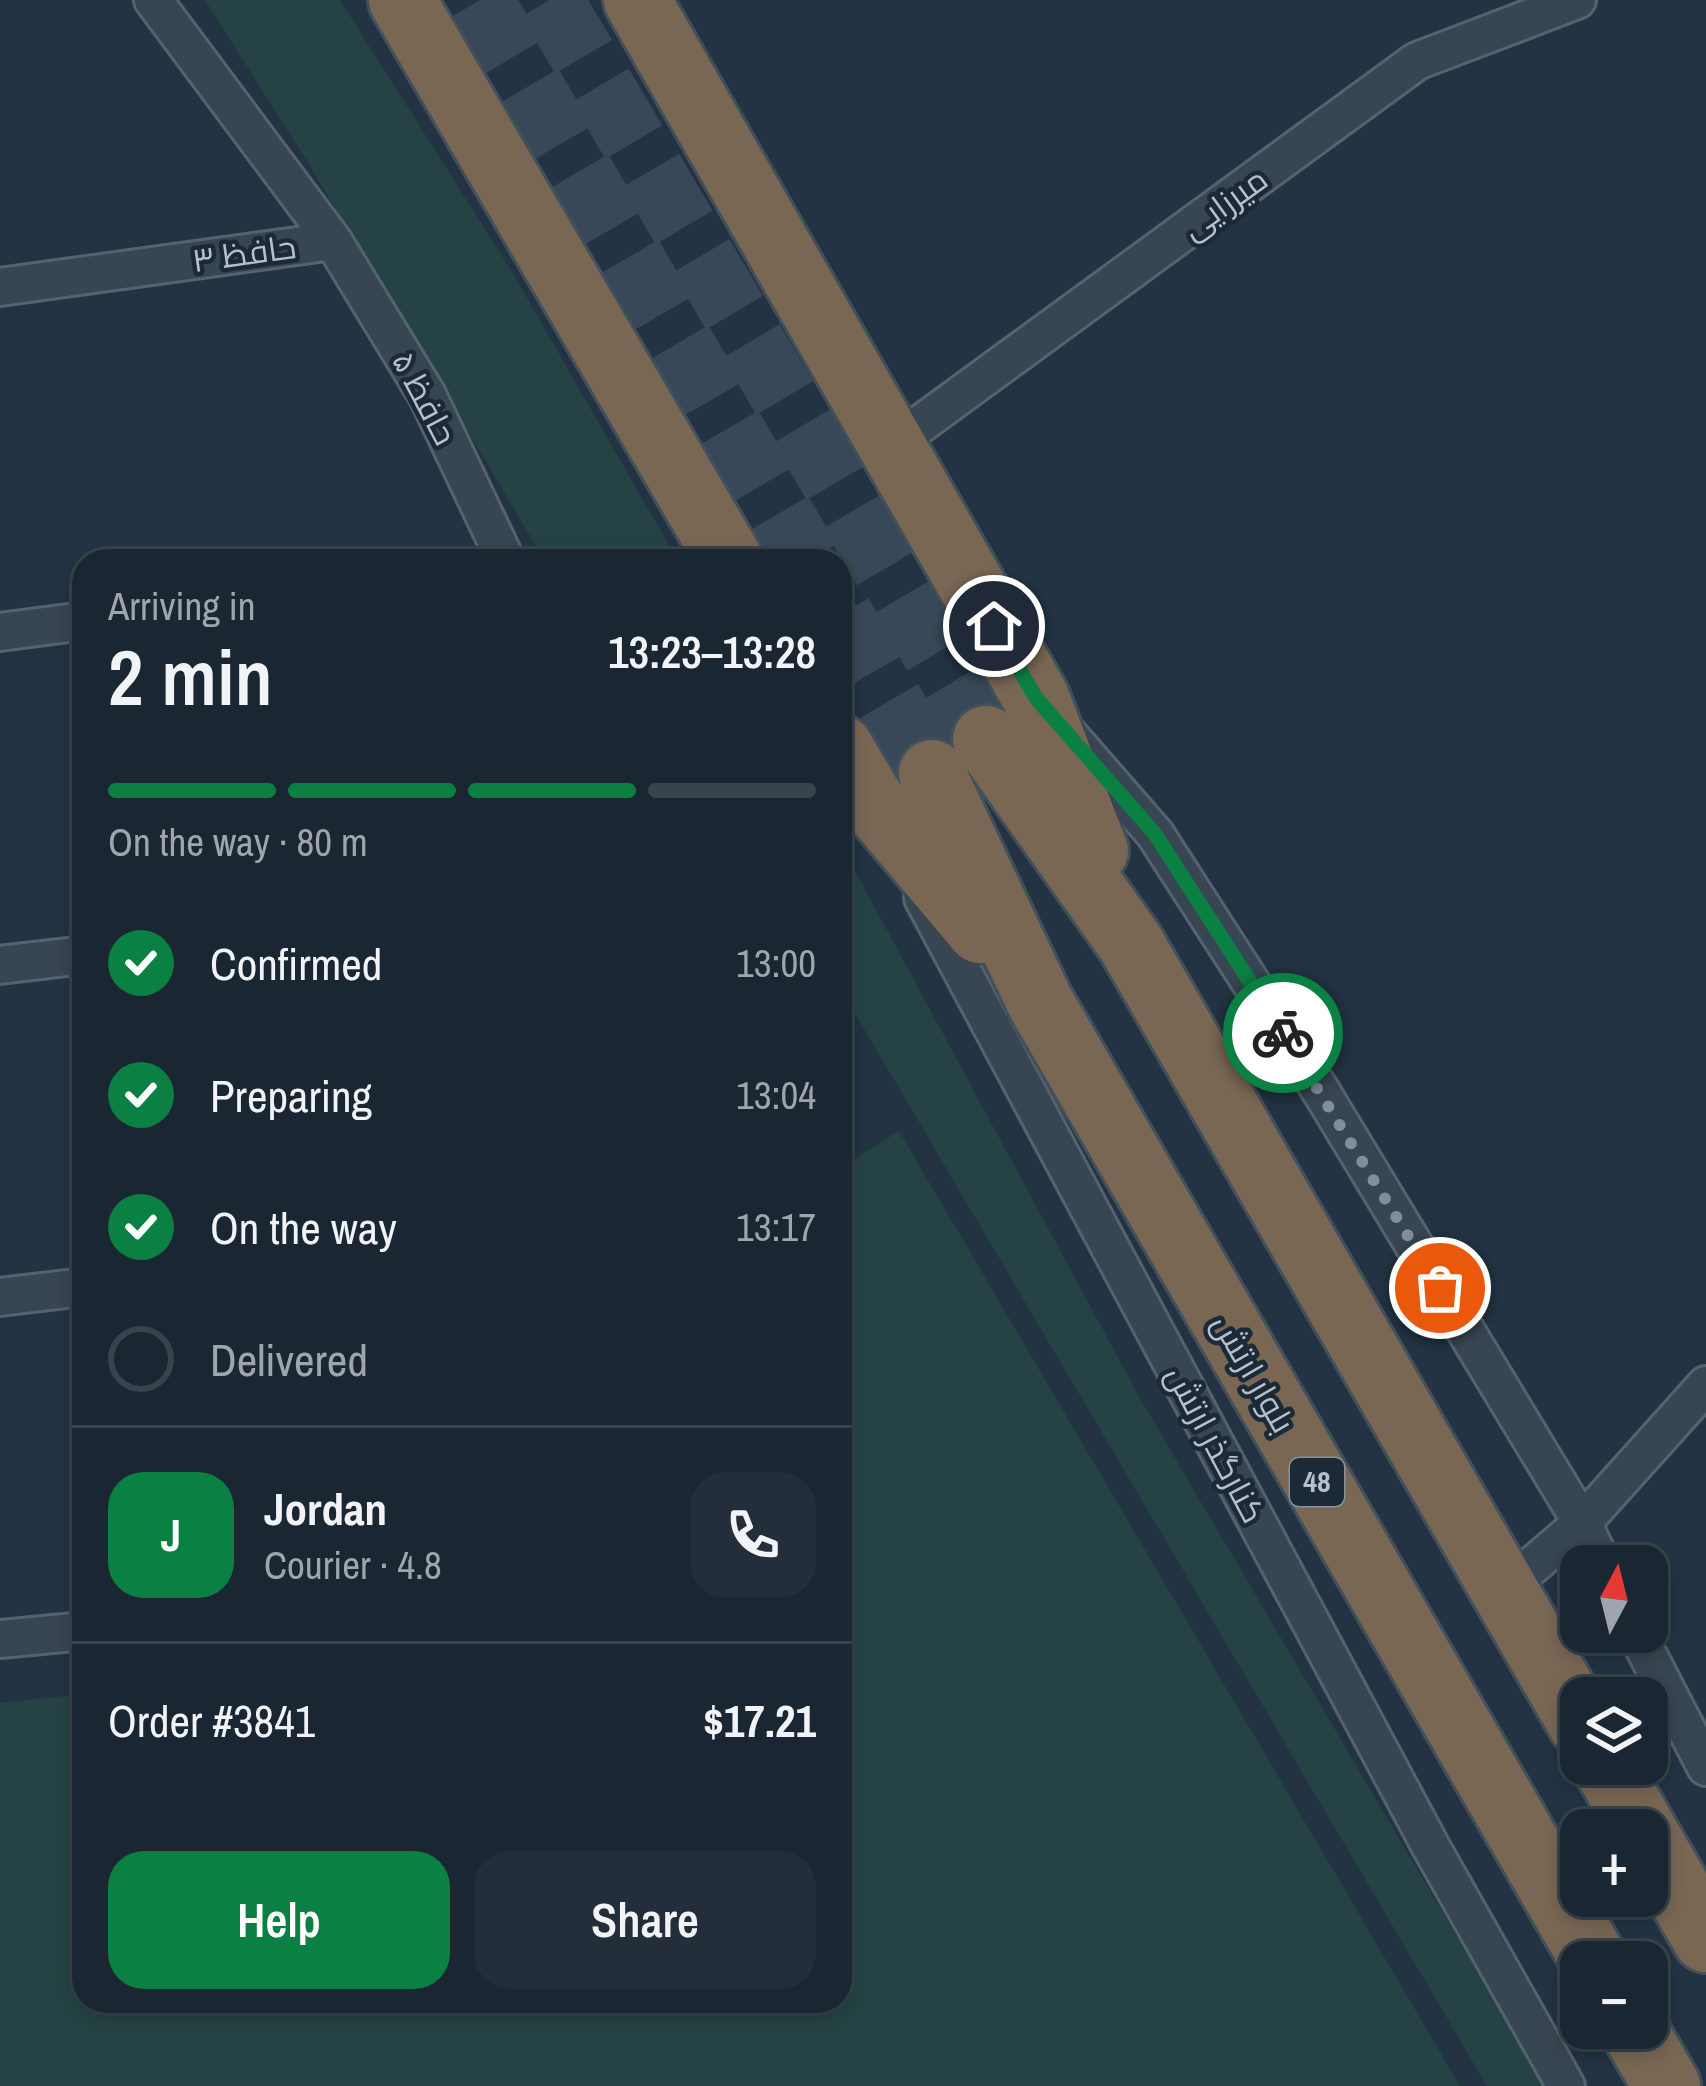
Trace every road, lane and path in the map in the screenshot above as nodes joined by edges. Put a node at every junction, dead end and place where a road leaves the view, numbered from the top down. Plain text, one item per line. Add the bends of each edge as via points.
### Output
1 (153, 0) edge
2 (402, 0) edge
3 (637, 0) edge
4 (1577, 0) edge
5 (333, 241) junction
6 (0, 287) edge
7 (892, 445) junction
8 (500, 549) edge
9 (723, 549) edge
10 (72, 623) edge
11 (0, 632) edge
12 (1036, 698) junction
13 (855, 774) edge
14 (1131, 944) junction
15 (72, 956) edge
16 (0, 965) edge
17 (1040, 1002) junction
18 (72, 1288) edge
19 (0, 1297) edge
20 (1706, 1385) edge
21 (1582, 1523) junction
22 (1593, 1545) edge
23 (1504, 1590) junction
24 (72, 1632) edge
25 (0, 1639) edge
26 (1647, 1653) edge
27 (1560, 1687) edge
28 (1706, 1767) edge
29 (1668, 1873) edge
30 (1706, 1939) edge
31 (1583, 1941) edge
32 (1645, 2049) edge
33 (1566, 2086) edge
34 (1667, 2086) edge

1 - 5 street, حافظ ۳
2 - 9 highway
3 - 7 highway
4 - 7 street, میرزایی via 1418,61
5 - 6 street, حافظ ۳
5 - 8 street, حافظ ۵ via 427,395
7 - 12 highway
10 - 11 street
12 - 14 highway
12 - 21 street via 1155,834
13 - 17 highway
13 - 33 street, کنارگذر ارتش
14 - 17 highway, بلوار ارتش / 48 via 959,756
14 - 23 highway, بلوار ارتش / 48
15 - 16 street
17 - 31 highway, بلوار ارتش / 48
18 - 19 street
20 - 21 street
21 - 22 street
21 - 23 street
23 - 27 highway, بلوار ارتش / 48
24 - 25 street
26 - 28 street
29 - 30 highway
32 - 34 highway

